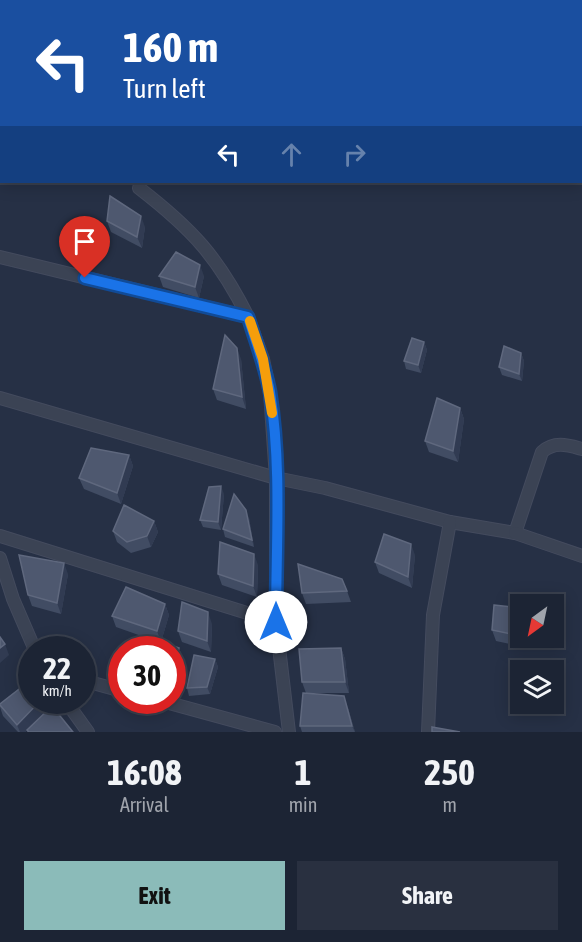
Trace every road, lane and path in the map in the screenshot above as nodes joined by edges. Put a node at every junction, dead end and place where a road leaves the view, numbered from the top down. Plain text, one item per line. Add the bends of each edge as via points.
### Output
1 (139, 188) dead end
2 (0, 257) edge
3 (248, 317) junction
4 (0, 398) edge
5 (582, 449) edge
6 (276, 478) junction
7 (450, 522) junction
8 (515, 533) junction
9 (0, 536) edge
10 (582, 556) edge
11 (0, 558) edge
12 (276, 622) junction
13 (29, 636) edge
14 (186, 707) edge
15 (75, 714) edge
16 (88, 732) edge
17 (275, 732) edge
18 (289, 732) edge
19 (428, 732) edge

1 - 3 street via 181,220 210,252
2 - 3 street
3 - 6 street via 270,393
4 - 6 street
5 - 8 street via 563,444 542,452
6 - 7 street
6 - 12 street
7 - 8 street
7 - 19 street via 433,615
8 - 10 street
9 - 12 street
11 - 13 street
12 - 18 street
14 - 17 street
15 - 16 street

